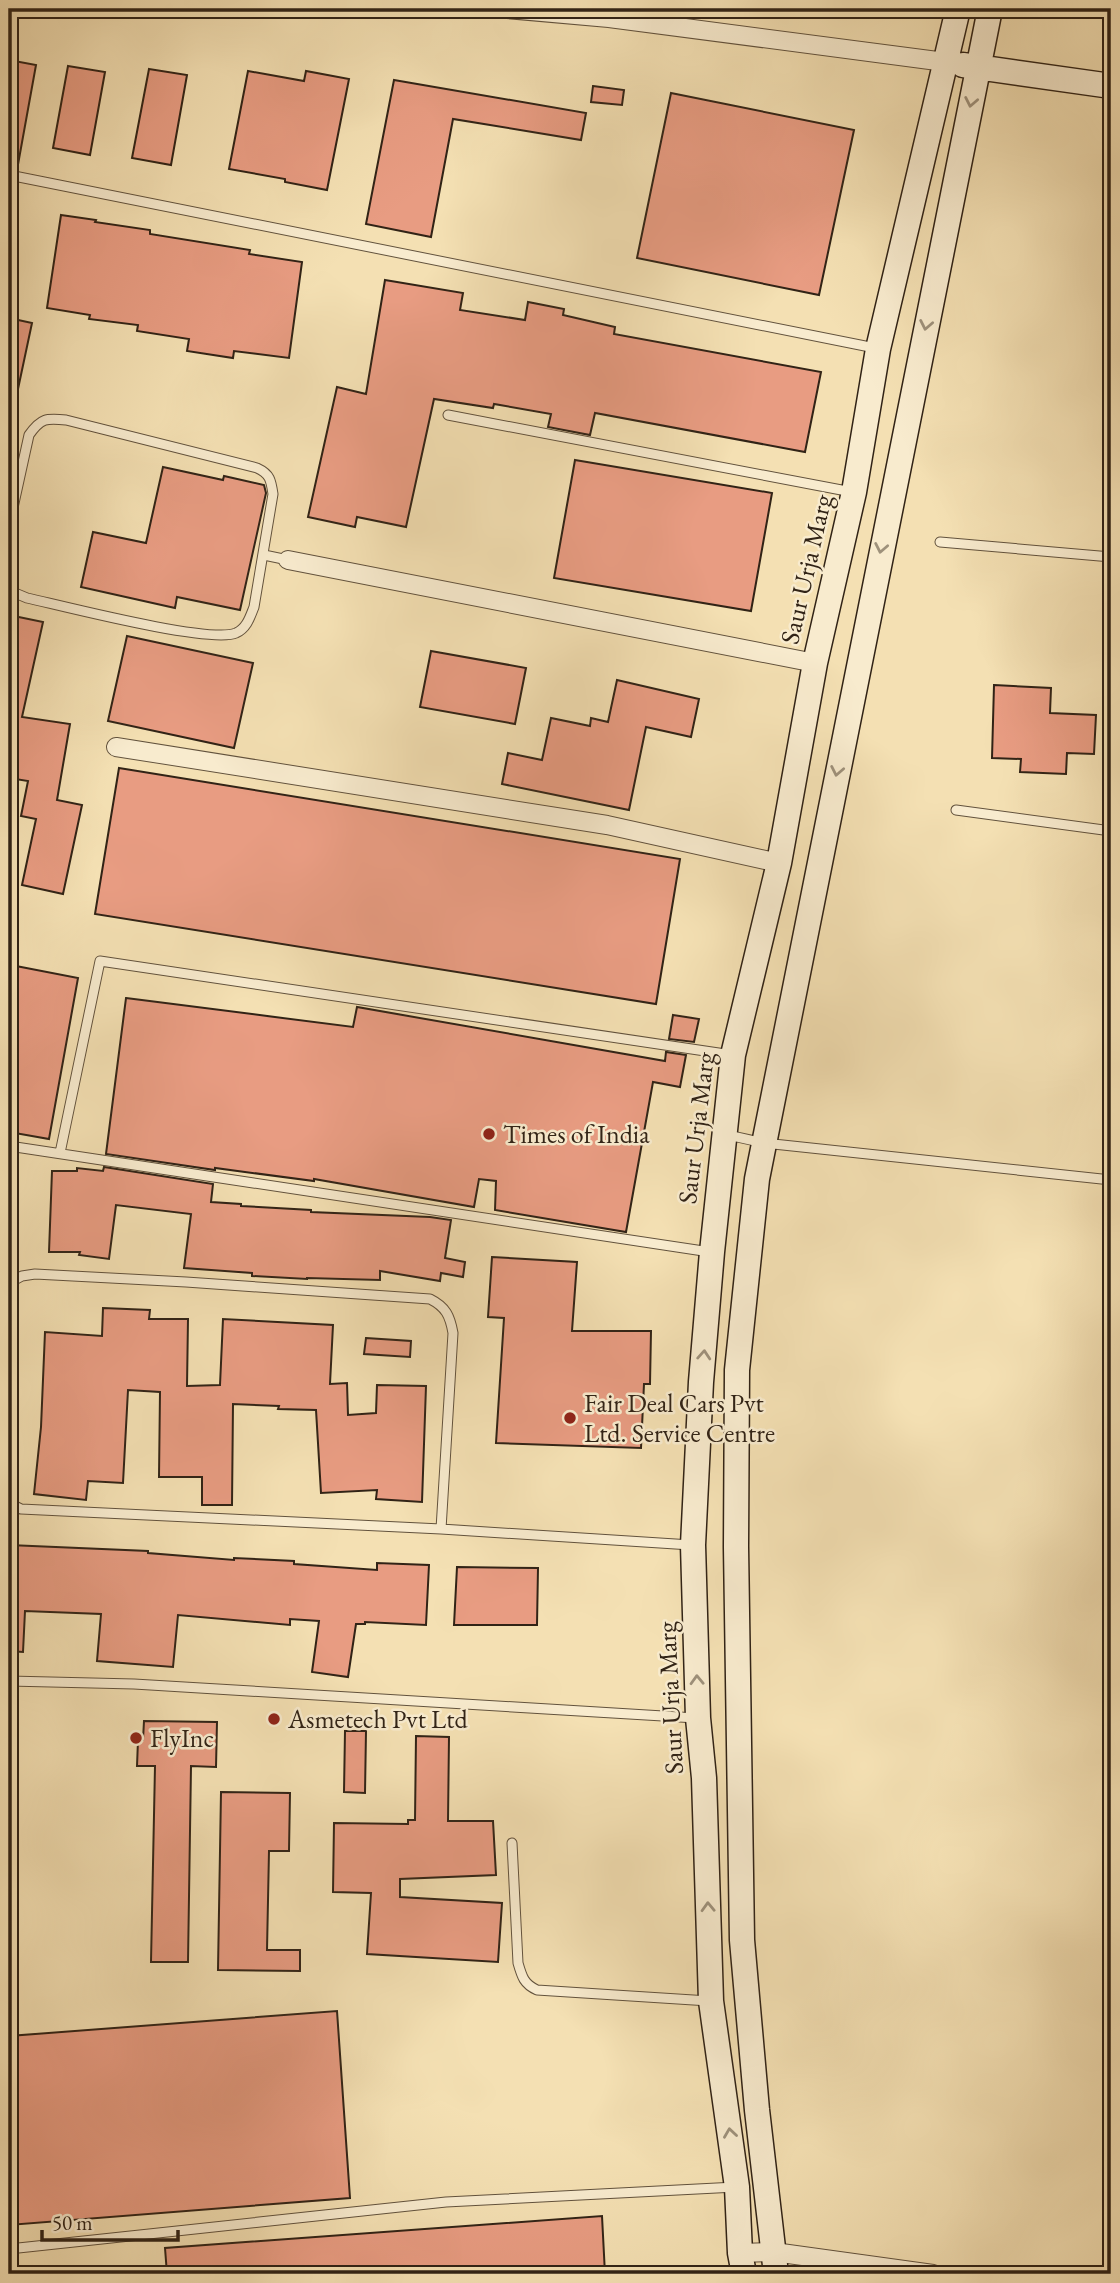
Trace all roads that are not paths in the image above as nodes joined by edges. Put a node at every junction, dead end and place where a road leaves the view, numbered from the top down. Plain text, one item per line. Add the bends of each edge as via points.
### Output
1 (507, 9) edge
2 (958, 9) edge
3 (990, 10) edge
4 (945, 62) junction
5 (978, 68) junction
6 (1111, 86) edge
7 (9, 175) edge
8 (878, 349) junction
9 (448, 415) dead end
10 (854, 492) junction
11 (9, 526) edge
12 (940, 542) dead end
13 (264, 555) junction
14 (1111, 557) edge
15 (288, 560) joint
16 (9, 587) edge
17 (815, 663) junction
18 (117, 747) dead end
19 (956, 810) dead end
20 (1111, 831) edge
21 (779, 863) junction
22 (733, 1055) junction
23 (726, 1134) junction
24 (764, 1143) junction
25 (9, 1146) edge
26 (60, 1153) junction
27 (1111, 1180) edge
28 (712, 1252) junction
29 (9, 1283) edge
30 (9, 1503) edge
31 (441, 1529) junction
32 (693, 1545) junction
33 (9, 1681) edge
34 (698, 1718) junction
35 (512, 1843) dead end
36 (711, 2001) junction
37 (737, 2187) junction
38 (9, 2249) edge
39 (775, 2263) edge
40 (742, 2264) edge
41 (933, 2274) edge

1 - 4 street
2 - 4 street, Saur Urja Marg
3 - 5 street
4 - 5 street
4 - 8 street, Saur Urja Marg
5 - 6 street
5 -> 24 street
7 - 8 lane
8 - 10 street, Saur Urja Marg
9 - 10 lane
10 - 17 street, Saur Urja Marg
11 - 13 lane via 29,435 48,418 66,420 266,472 273,494
12 - 14 lane
13 - 15 lane
13 - 16 lane via 248,622 227,636 27,598
15 - 17 street
17 - 21 street, Saur Urja Marg
18 - 21 street via 607,825
19 - 20 lane
21 - 22 street, Saur Urja Marg
22 - 23 street, Saur Urja Marg
22 - 26 lane via 100,961
23 - 24 lane
23 - 28 street, Saur Urja Marg
24 - 27 lane
24 - 39 street via 737,1370 736,1547 742,1940
25 - 26 lane
26 - 28 lane
32 -> 28 street, Saur Urja Marg
29 - 31 lane via 35,1274 90,1276 430,1299 443,1306 453,1333
30 - 31 lane via 21,1509
31 - 32 lane
34 -> 32 street, Saur Urja Marg
33 - 34 lane
36 -> 34 street, Saur Urja Marg
35 - 36 lane via 518,1963 528,1986
37 -> 36 street, Saur Urja Marg
37 - 38 lane via 446,2202
37 - 40 street, Saur Urja Marg
39 - 40 street
39 - 41 street

